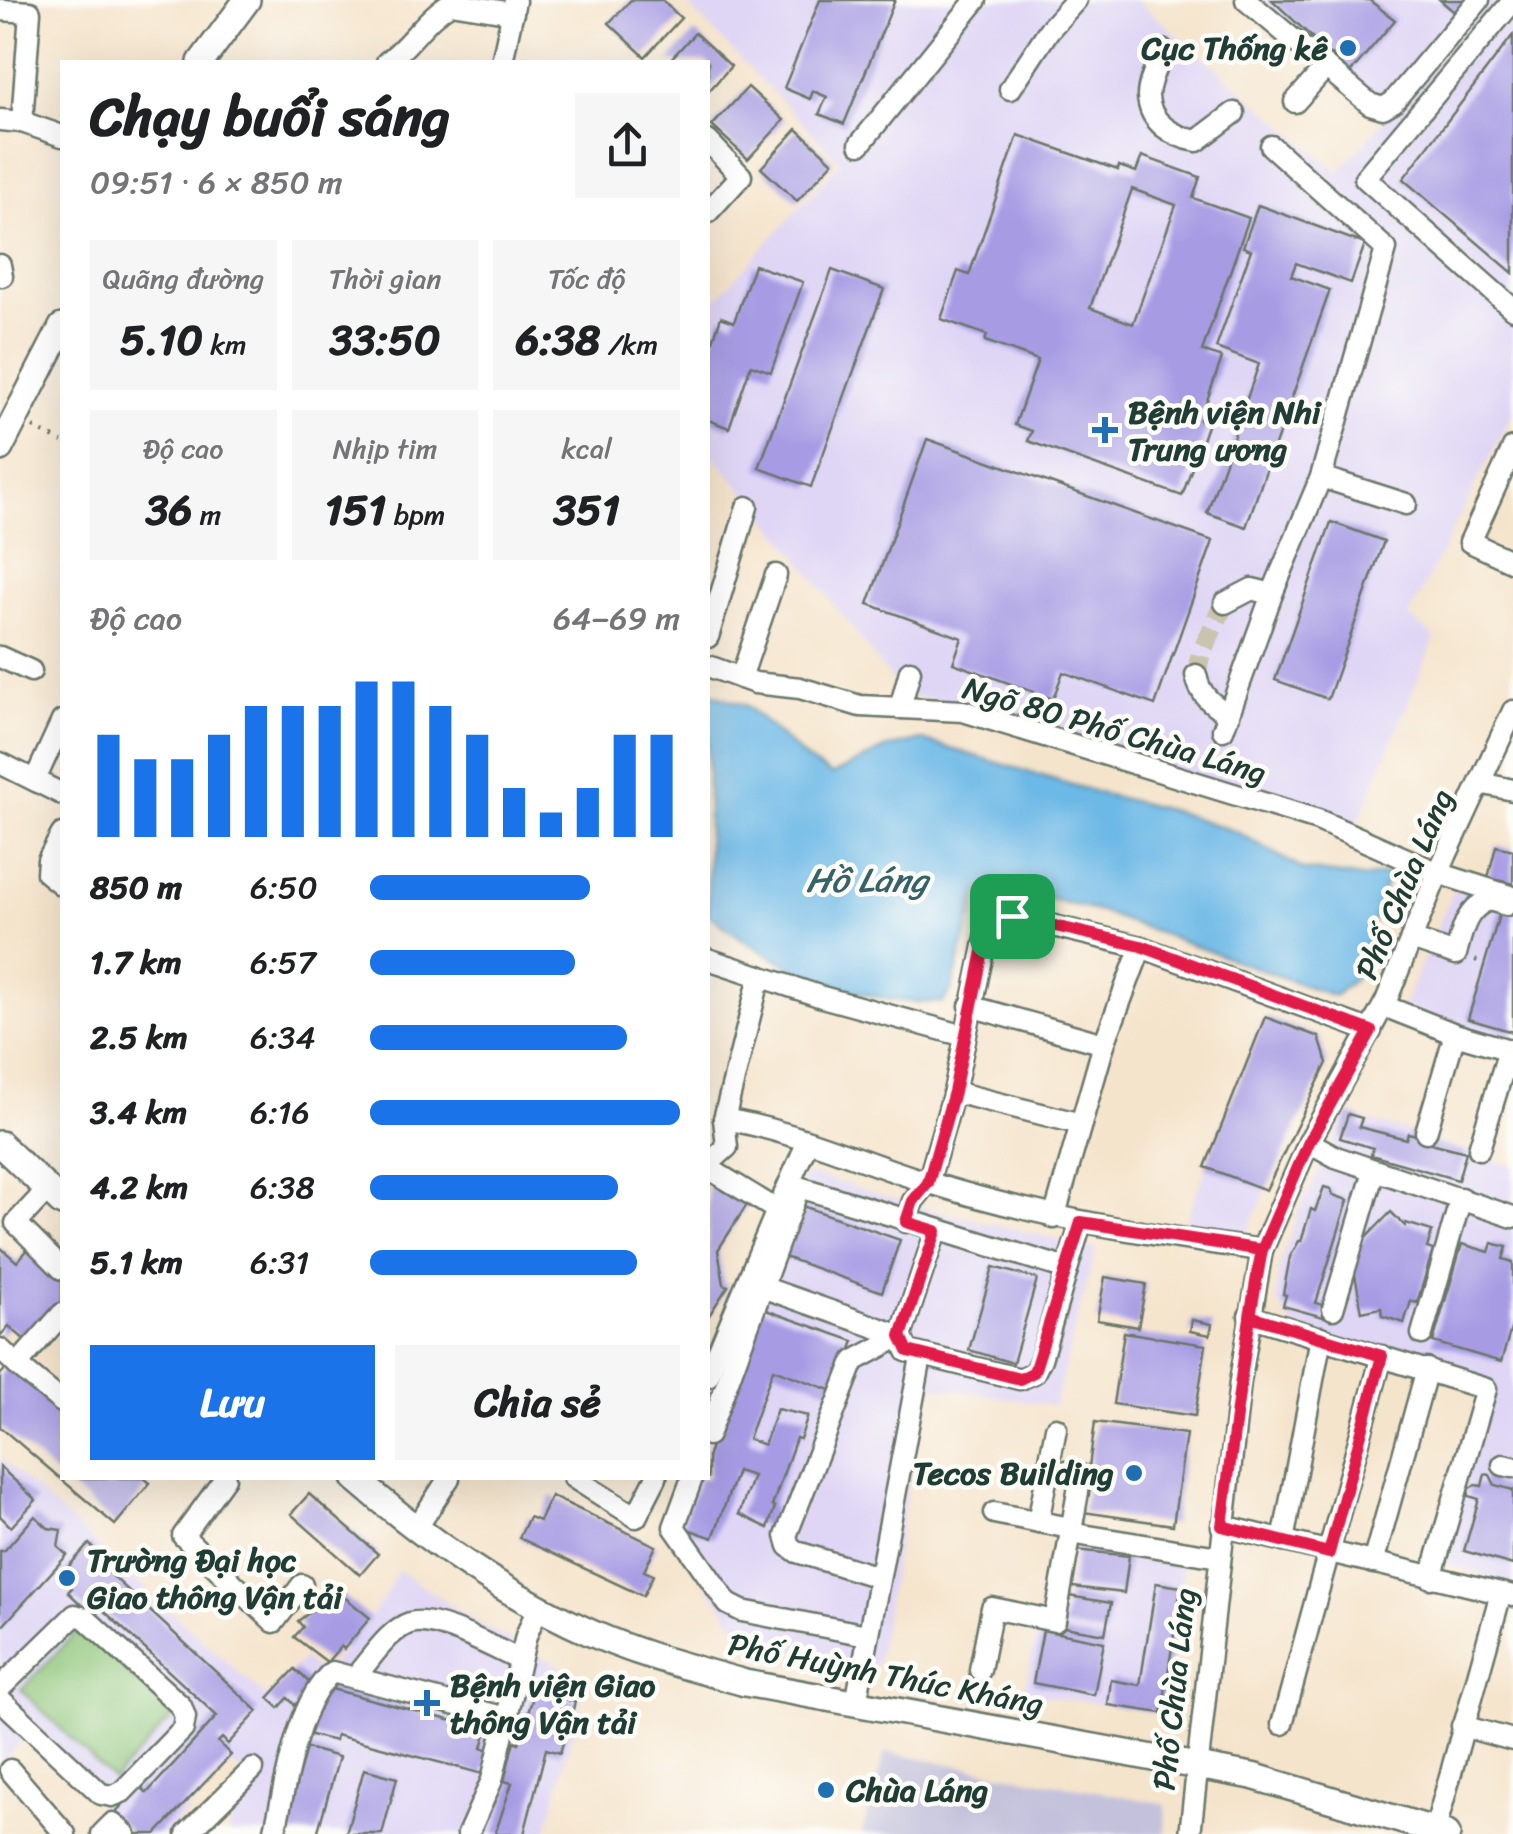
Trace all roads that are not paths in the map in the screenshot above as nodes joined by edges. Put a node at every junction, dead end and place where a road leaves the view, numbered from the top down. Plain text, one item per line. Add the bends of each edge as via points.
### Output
1 (246, 0) edge
2 (976, 0) edge
3 (1076, 0) edge
4 (1246, 0) edge
5 (1479, 0) edge
6 (1513, 1) edge
7 (514, 7) edge
8 (0, 10) edge
9 (1162, 50) dead end
10 (202, 60) edge
11 (391, 60) edge
12 (502, 60) edge
13 (1326, 67) junction
14 (1010, 89) dead end
15 (1295, 102) dead end
16 (1234, 114) dead end
17 (0, 120) edge
18 (22, 122) junction
19 (60, 135) edge
20 (710, 143) edge
21 (860, 144) dead end
22 (1271, 146) dead end
23 (710, 210) edge
24 (1513, 309) edge
25 (60, 331) edge
26 (0, 448) edge
27 (1513, 448) edge
28 (1321, 477) junction
29 (1406, 504) dead end
30 (747, 506) dead end
31 (1513, 562) edge
32 (776, 575) dead end
33 (1272, 594) junction
34 (1225, 603) dead end
35 (710, 630) edge
36 (0, 657) edge
37 (710, 667) edge
38 (31, 671) dead end
39 (910, 671) dead end
40 (1196, 675) dead end
41 (741, 678) junction
42 (900, 708) junction
43 (1513, 710) edge
44 (60, 726) edge
45 (0, 762) edge
46 (35, 780) junction
47 (1480, 783) junction
48 (1513, 790) edge
49 (60, 793) edge
50 (60, 838) edge
51 (1438, 873) junction
52 (60, 883) edge
53 (1513, 897) edge
54 (1513, 908) edge
55 (1411, 939) junction
56 (1141, 946) junction
57 (710, 960) edge
58 (760, 976) junction
59 (970, 1006) junction
60 (1384, 1006) junction
61 (1371, 1031) junction
62 (1454, 1034) junction
63 (965, 1036) junction
64 (1104, 1044) junction
65 (1511, 1051) edge
66 (954, 1092) junction
67 (716, 1122) edge
68 (1081, 1124) junction
69 (1426, 1132) dead end
70 (808, 1141) junction
71 (1309, 1142) junction
72 (0, 1144) edge
73 (1479, 1149) dead end
74 (710, 1164) edge
75 (710, 1167) edge
76 (1374, 1171) junction
77 (928, 1183) junction
78 (55, 1196) edge
79 (1461, 1198) junction
80 (777, 1210) junction
81 (1513, 1217) edge
82 (1054, 1218) junction
83 (906, 1222) junction
84 (1081, 1222) junction
85 (16, 1223) junction
86 (936, 1231) junction
87 (0, 1240) edge
88 (1262, 1250) junction
89 (60, 1267) edge
90 (1067, 1269) junction
91 (762, 1287) junction
92 (1333, 1309) dead end
93 (60, 1316) edge
94 (1250, 1316) junction
95 (1422, 1334) dead end
96 (901, 1336) junction
97 (1321, 1337) junction
98 (0, 1349) edge
99 (1382, 1356) junction
100 (921, 1357) junction
101 (17, 1365) junction
102 (1427, 1370) junction
103 (710, 1371) edge
104 (60, 1400) edge
105 (1056, 1428) dead end
106 (710, 1430) edge
107 (1052, 1470) dead end
108 (223, 1480) edge
109 (357, 1480) edge
110 (448, 1480) edge
111 (577, 1480) edge
112 (655, 1480) edge
113 (691, 1480) edge
114 (994, 1513) dead end
115 (1038, 1522) junction
116 (1222, 1526) junction
117 (416, 1529) junction
118 (1070, 1534) junction
119 (1284, 1542) junction
120 (1329, 1553) junction
121 (1219, 1557) junction
122 (1373, 1563) junction
123 (878, 1577) junction
124 (1432, 1578) junction
125 (302, 1585) dead end
126 (1507, 1595) edge
127 (538, 1607) junction
128 (868, 1635) junction
129 (520, 1660) junction
130 (980, 1670) dead end
131 (354, 1678) junction
132 (0, 1688) edge
133 (0, 1699) edge
134 (856, 1703) junction
135 (506, 1718) junction
136 (1282, 1724) dead end
137 (1462, 1726) junction
138 (1513, 1740) edge
139 (1196, 1766) junction
140 (10, 1770) dead end
141 (253, 1770) dead end
142 (1432, 1831) edge
143 (65, 1834) edge
144 (102, 1834) edge
145 (125, 1834) edge
146 (187, 1834) edge
147 (274, 1834) edge
148 (468, 1834) edge
149 (1190, 1834) edge

1 - 10 main road
2 - 21 street
3 - 14 street
4 - 13 street
5 - 13 street via 1383,108
6 - 24 street via 1365,178
7 - 11 street via 451,3
7 - 12 street
8 - 18 street via 30,12
9 - 16 street via 1148,95 1164,130 1197,141
13 - 15 street
17 - 18 street
18 - 19 street
20 - 23 street via 740,176
22 - 28 street via 1386,249
25 - 26 main road
27 - 31 street via 1470,542
28 - 29 street
28 - 33 street
30 - 35 street
32 - 41 street
33 - 34 street via 1252,589
33 - 40 street via 1226,723 1199,690
36 - 38 street
37 - 41 street, Ngõ 80 Phố Chùa Láng
39 - 42 street
41 - 42 street, Ngõ 80 Phố Chùa Láng via 860,706
42 - 51 street, Ngõ 80 Phố Chùa Láng via 963,711 1318,820
43 - 47 street, Phố Chùa Láng
44 - 46 street
45 - 46 street
46 - 49 street
47 - 48 street
47 - 51 street, Phố Chùa Láng
50 - 52 street via 47,873
51 - 53 street, Ngõ 80 Phố Chùa Láng
51 - 55 street, Phố Chùa Láng
54 - 55 street via 1480,903 1466,920 1463,956
55 - 60 street, Phố Chùa Láng
56 - 59 street via 996,916
56 - 61 street
56 - 64 street
57 - 58 street
58 - 63 street
58 - 67 street
59 - 63 street
59 - 64 street
60 - 61 street, Phố Chùa Láng
60 - 62 street
61 - 71 street, Phố Chùa Láng
62 - 65 street
62 - 69 street
63 - 66 street
64 - 68 street
65 - 73 street
66 - 68 street
66 - 77 street
67 - 70 street via 768,1127
67 - 74 street via 727,1148
68 - 82 street
70 - 77 street
70 - 80 street
71 - 76 street
71 - 88 street, Phố Chùa Láng
72 - 78 main road
75 - 80 street
76 - 79 street
76 - 92 street
77 - 82 street
77 - 83 street
78 - 85 street
79 - 81 street
79 - 95 street
80 - 103 street
82 - 84 street
83 - 86 street
83 - 91 street via 799,1187
84 - 88 street
84 - 90 street
85 - 87 street
85 - 89 street
86 - 90 street
86 - 96 street
88 - 94 street, Phố Chùa Láng
90 - 100 street via 1034,1372 1020,1379
91 - 96 street
91 - 106 street
93 - 101 street
94 - 97 street
94 - 116 street, Phố Chùa Láng
96 - 100 street via 908,1351
96 - 123 street via 854,1361 786,1536 797,1552
97 - 99 street
97 - 119 street
98 - 101 street
99 - 102 street
99 - 120 street
100 - 123 street
101 - 104 street
102 - 122 street
102 - 124 street via 1486,1389
105 - 115 street
107 - 118 street via 1081,1475
108 - 125 street via 183,1536 274,1622
109 - 117 main road, Phố Huỳnh Thúc Kháng
110 - 117 street
111 - 112 street via 636,1517
113 - 128 street via 674,1527 728,1604
114 - 115 street
115 - 118 street
116 - 119 street
116 - 121 street, Phố Chùa Láng
117 - 127 main road, Phố Huỳnh Thúc Kháng
118 - 121 street
118 - 130 street via 1056,1622 992,1608
119 - 120 street
120 - 122 street
120 - 136 street
121 - 139 street, Phố Chùa Láng
122 - 124 street
123 - 128 street
124 - 126 street
126 - 137 street
127 - 129 street
127 - 134 main road, Phố Huỳnh Thúc Kháng via 593,1634 745,1684
128 - 134 street
129 - 131 street via 458,1632 412,1622
129 - 135 street
131 - 135 street
131 - 147 street via 332,1672 315,1692
132 - 133 street via 75,1615 181,1706 185,1717 183,1729 112,1796 102,1794
134 - 139 main road, Phố Huỳnh Thúc Kháng
135 - 148 street via 492,1780
137 - 138 street
137 - 142 street
139 - 142 main road, Phố Huỳnh Thúc Kháng via 1252,1776
139 - 149 street, Phố Chùa Láng
140 - 143 street
141 - 146 street
144 - 145 street via 113,1823

